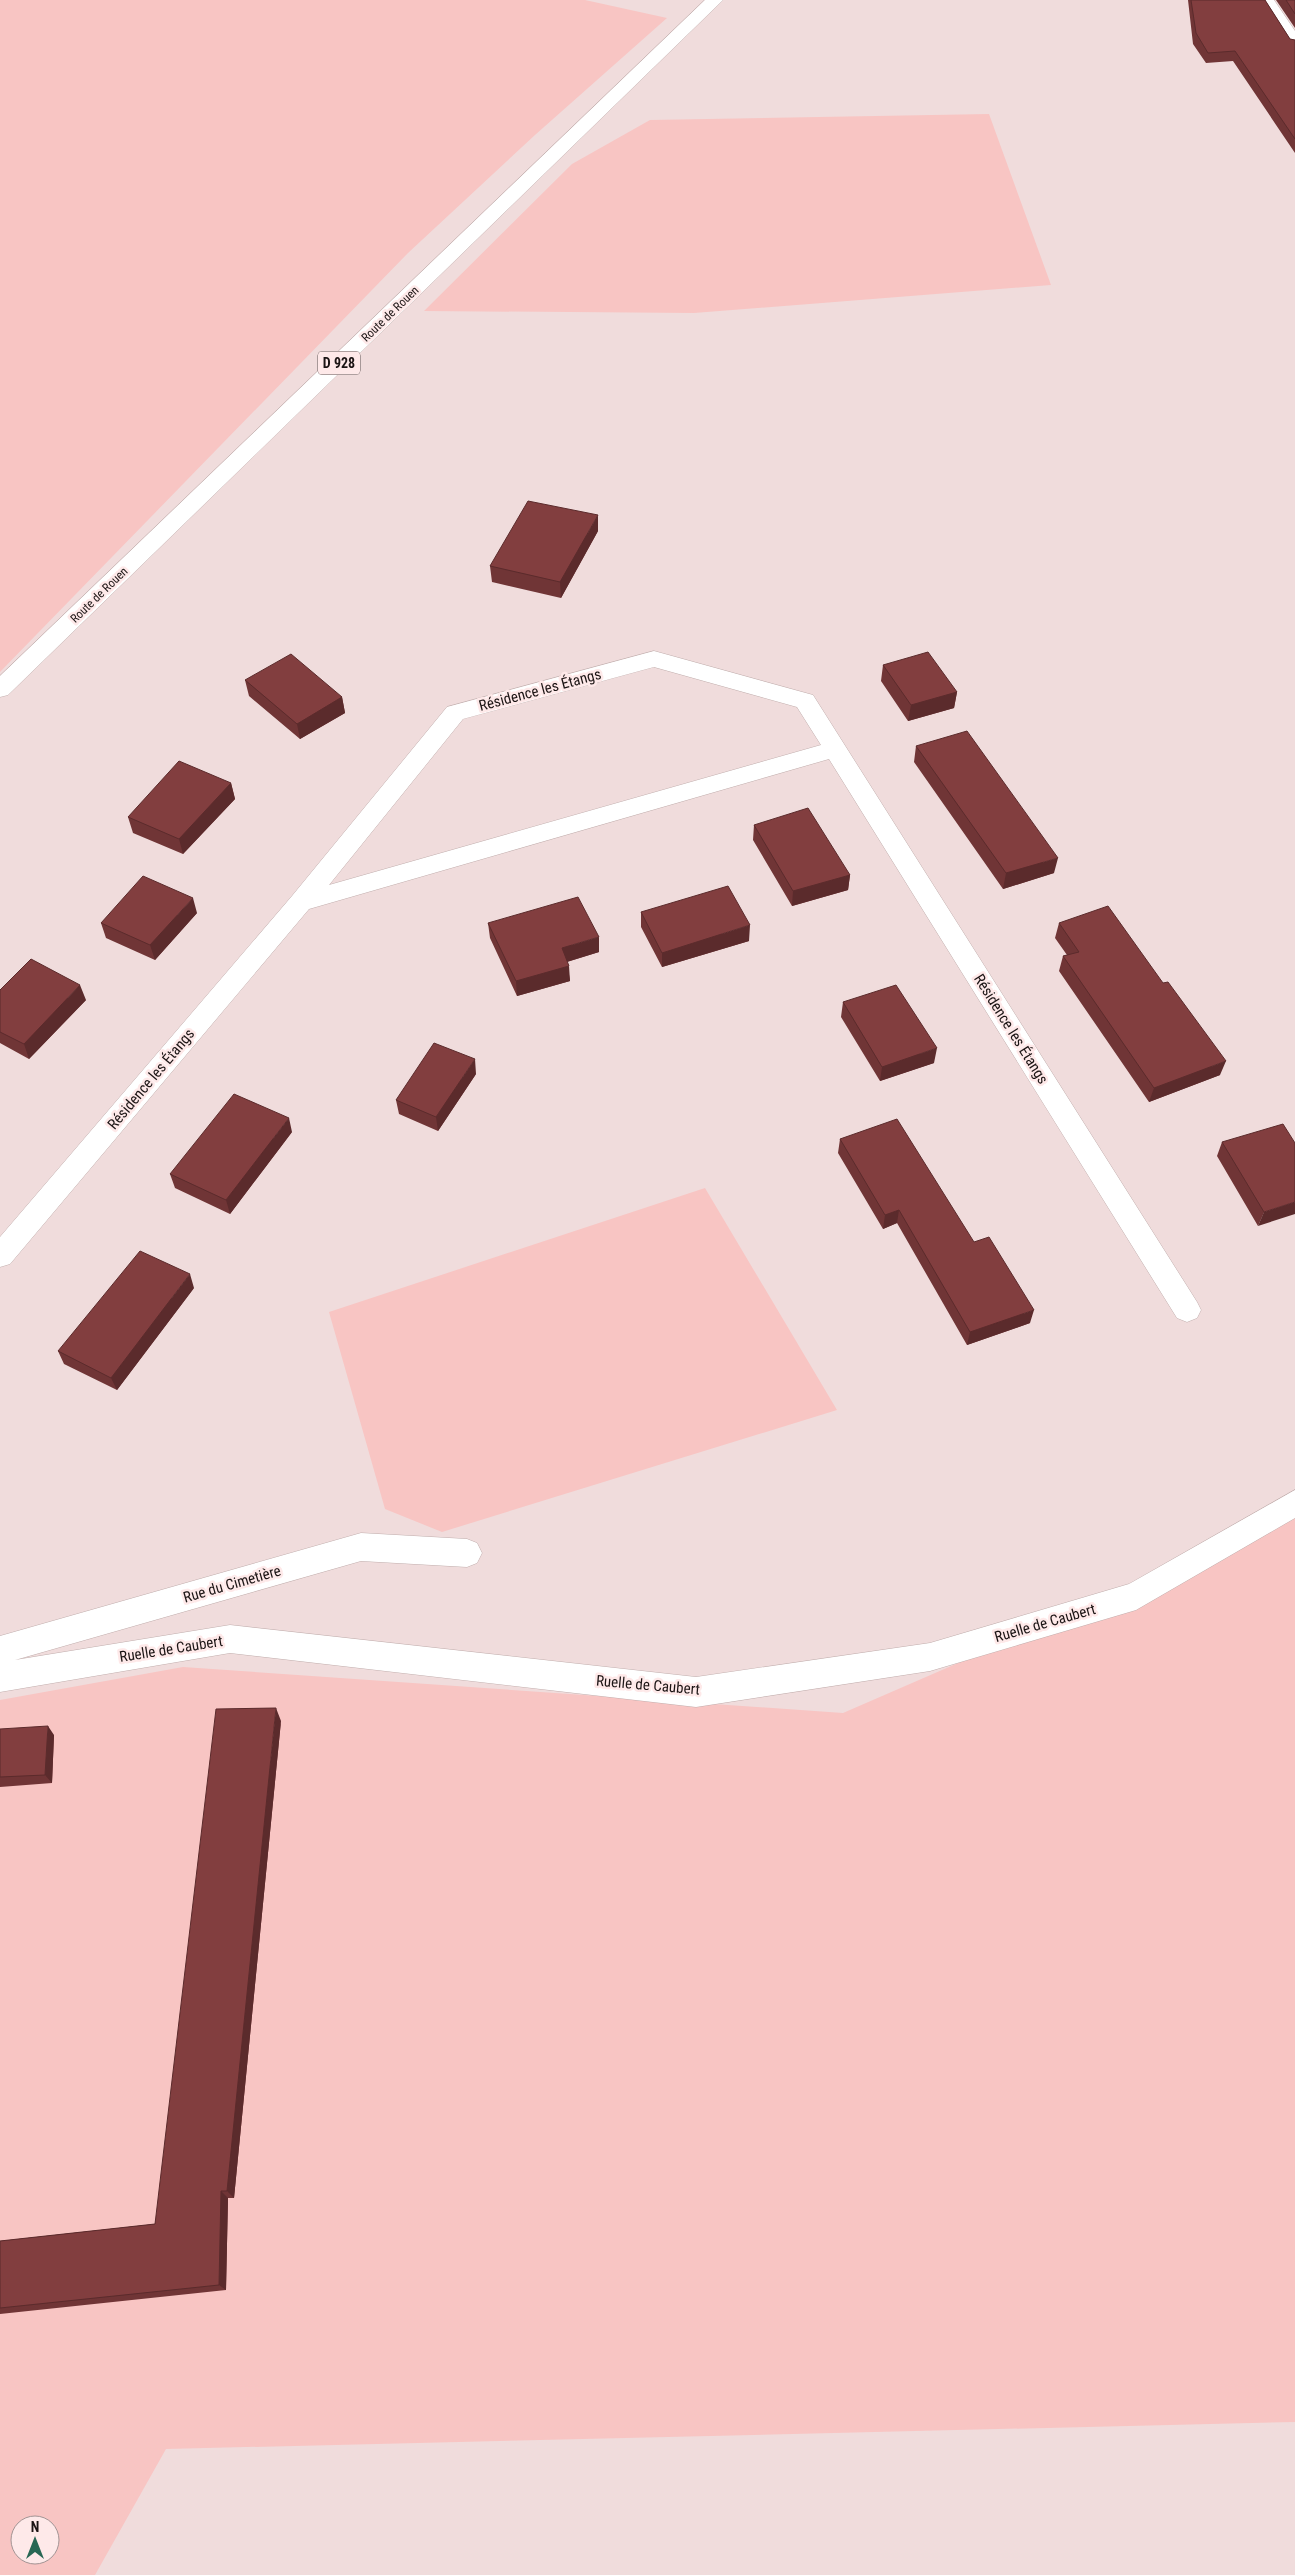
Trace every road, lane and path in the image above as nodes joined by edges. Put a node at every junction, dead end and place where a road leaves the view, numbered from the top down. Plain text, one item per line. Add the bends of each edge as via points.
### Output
1 (715, 0) edge
2 (1266, 0) edge
3 (1295, 44) edge
4 (0, 690) edge
5 (836, 749) junction
6 (301, 902) junction
7 (0, 1256) edge
8 (1187, 1310) dead end
9 (1295, 1503) edge
10 (467, 1553) dead end
11 (0, 1650) edge
12 (0, 1677) edge

1 - 4 street, Route de Rouen / D 928
2 - 3 street
5 - 6 street
5 - 6 street, Résidence les Étangs via 805,701 654,659 455,713
5 - 8 street, Résidence les Étangs
6 - 7 street, Résidence les Étangs
9 - 12 street, Ruelle de Caubert via 1136,1596 930,1657 696,1692 230,1639
10 - 11 street, Rue du Cimetière via 361,1547

